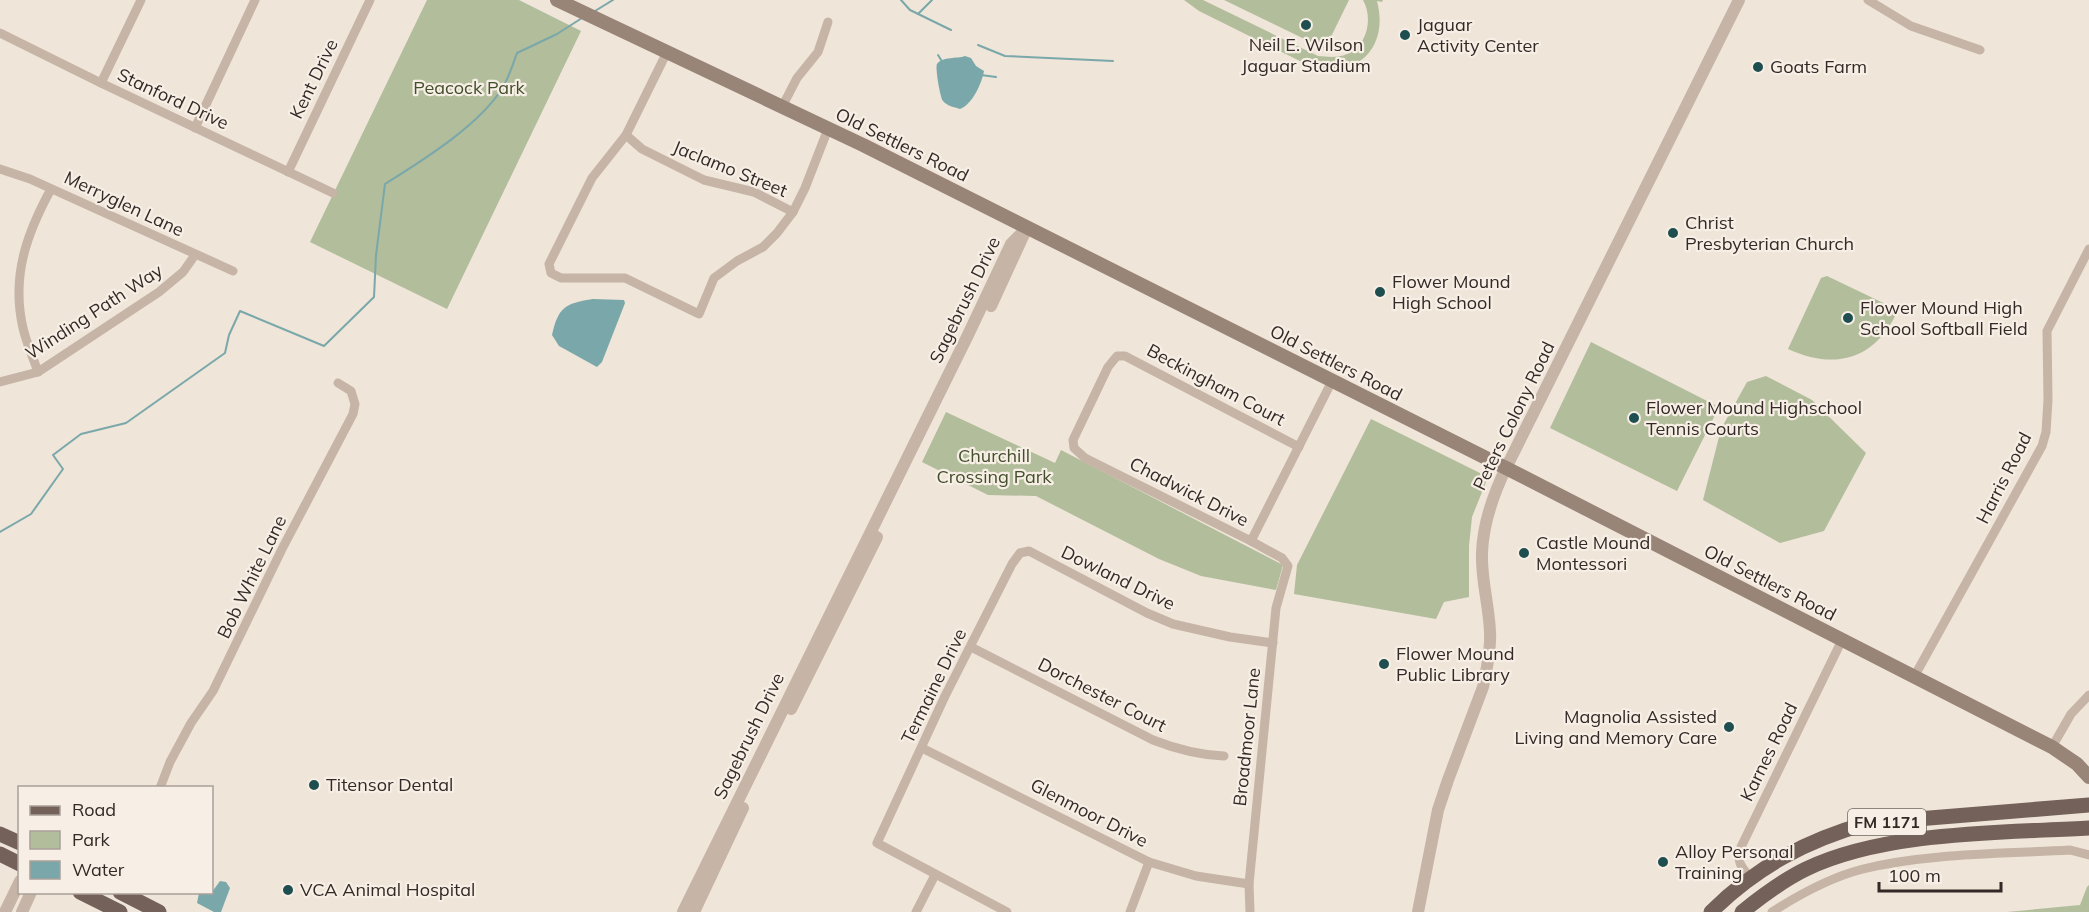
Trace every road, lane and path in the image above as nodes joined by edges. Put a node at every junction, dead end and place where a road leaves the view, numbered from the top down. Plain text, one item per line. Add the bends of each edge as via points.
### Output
1 (141, 0) edge
2 (255, 0) edge
3 (370, 0) edge
4 (557, 0) edge
5 (1739, 0) edge
6 (1868, 0) edge
7 (828, 22) dead end
8 (0, 33) edge
9 (1980, 50) dead end
10 (667, 52) junction
11 (101, 83) junction
12 (782, 107) junction
13 (195, 128) junction
14 (828, 129) junction
15 (626, 135) junction
16 (0, 169) edge
17 (288, 172) junction
18 (51, 189) junction
19 (333, 193) dead end
20 (793, 212) junction
21 (1027, 228) junction
22 (2089, 249) edge
23 (195, 255) junction
24 (233, 270) dead end
25 (39, 372) junction
26 (1332, 381) junction
27 (0, 382) edge
28 (338, 383) dead end
29 (1299, 447) junction
30 (1074, 448) joint
31 (1506, 468) junction
32 (880, 522) junction
33 (1251, 541) junction
34 (1020, 553) joint
35 (1287, 566) joint
36 (1842, 640) junction
37 (1273, 643) junction
38 (971, 647) junction
39 (1914, 677) junction
40 (2089, 695) edge
41 (2052, 747) junction
42 (922, 748) junction
43 (1224, 756) dead end
44 (2089, 777) edge
45 (161, 786) edge
46 (2089, 805) edge
47 (1896, 821) junction
48 (2089, 828) edge
49 (0, 834) edge
50 (18, 842) edge
51 (1901, 842) junction
52 (0, 854) edge
53 (2089, 855) edge
54 (1149, 862) junction
55 (18, 863) edge
56 (935, 875) junction
57 (1750, 877) junction
58 (1250, 884) junction
59 (18, 885) edge
60 (30, 894) edge
61 (84, 894) edge
62 (124, 894) edge
63 (5, 912) edge
64 (22, 912) edge
65 (120, 912) edge
66 (159, 912) edge
67 (683, 912) edge
68 (694, 912) edge
69 (916, 912) edge
70 (1007, 912) edge
71 (1130, 912) edge
72 (1250, 912) edge
73 (1418, 912) edge
74 (1711, 912) edge
75 (1742, 912) edge
76 (1772, 912) edge

1 - 11 street
2 - 13 street
3 - 17 street, Kent Drive
4 - 10 main road, Old Settlers Road
5 - 31 street, Peters Colony Road
6 - 9 street via 1911,26
7 - 12 street via 818,52 797,78
8 - 11 street, Stanford Drive
10 - 12 main road, Old Settlers Road
10 - 15 street
11 - 13 street, Stanford Drive
12 - 14 main road, Old Settlers Road
13 - 17 street, Stanford Drive
14 - 20 street
14 - 21 main road, Old Settlers Road
15 - 20 street, Jaclamo Street via 642,149 704,180 754,192
15 - 20 street via 592,178 549,264 551,273 561,278 625,278 699,314 714,278 763,247
16 - 18 street, Merryglen Lane
17 - 19 street, Stanford Drive
18 - 23 street, Merryglen Lane
18 - 25 street via 34,220 21,260 23,329
21 - 26 main road, Old Settlers Road
21 - 32 street, Sagebrush Drive via 1011,244
22 - 39 street, Harris Road via 2047,331 2048,400 2042,446
23 - 24 street, Merryglen Lane
23 - 25 street, Winding Path Way via 183,272 159,292
25 - 27 street, Winding Path Way
26 - 29 street
26 - 31 main road, Old Settlers Road
28 - 45 street, Bob White Lane via 354,397 353,414
29 - 30 street, Beckingham Court via 1132,359 1118,356 1108,367 1076,433
29 - 33 street
30 - 33 street, Chadwick Drive via 1085,458
31 - 36 main road, Old Settlers Road
31 - 73 street, Peters Colony Road via 1490,507 1483,542 1490,633 1486,674 1438,810
32 - 67 street, Sagebrush Drive
32 - 68 street, Sagebrush Drive
33 - 35 street, Chadwick Drive via 1282,558
34 - 37 street, Dowland Drive via 1029,551 1173,624
34 - 38 street, Termaine Drive
35 - 37 street, Broadmoor Lane
36 - 39 main road, Old Settlers Road
36 - 57 street, Karnes Road via 1741,847 1739,865
37 - 58 street, Broadmoor Lane
38 - 42 street, Termaine Drive
38 - 43 street, Dorchester Court via 1153,740 1203,755
39 - 41 main road, Old Settlers Road
40 - 41 street via 2071,714
41 - 44 main road, Old Settlers Road
42 - 54 street, Glenmoor Drive
42 - 56 street, Termaine Drive via 877,843
46 - 47 main road, FM 1171
47 - 51 main road
47 - 57 main road, FM 1171 via 1868,823 1814,840
48 - 51 main road, FM 1171
49 - 50 main road
51 - 75 main road, FM 1171 via 1828,860 1805,870
52 - 55 main road
53 - 76 street via 2070,850 1917,859 1863,869 1832,880
54 - 58 street, Glenmoor Drive via 1196,876
54 - 71 street
56 - 69 street
56 - 70 street
57 - 74 main road, FM 1171
58 - 72 street, Broadmoor Lane
59 - 63 street
60 - 64 street
61 - 65 main road
62 - 66 main road

